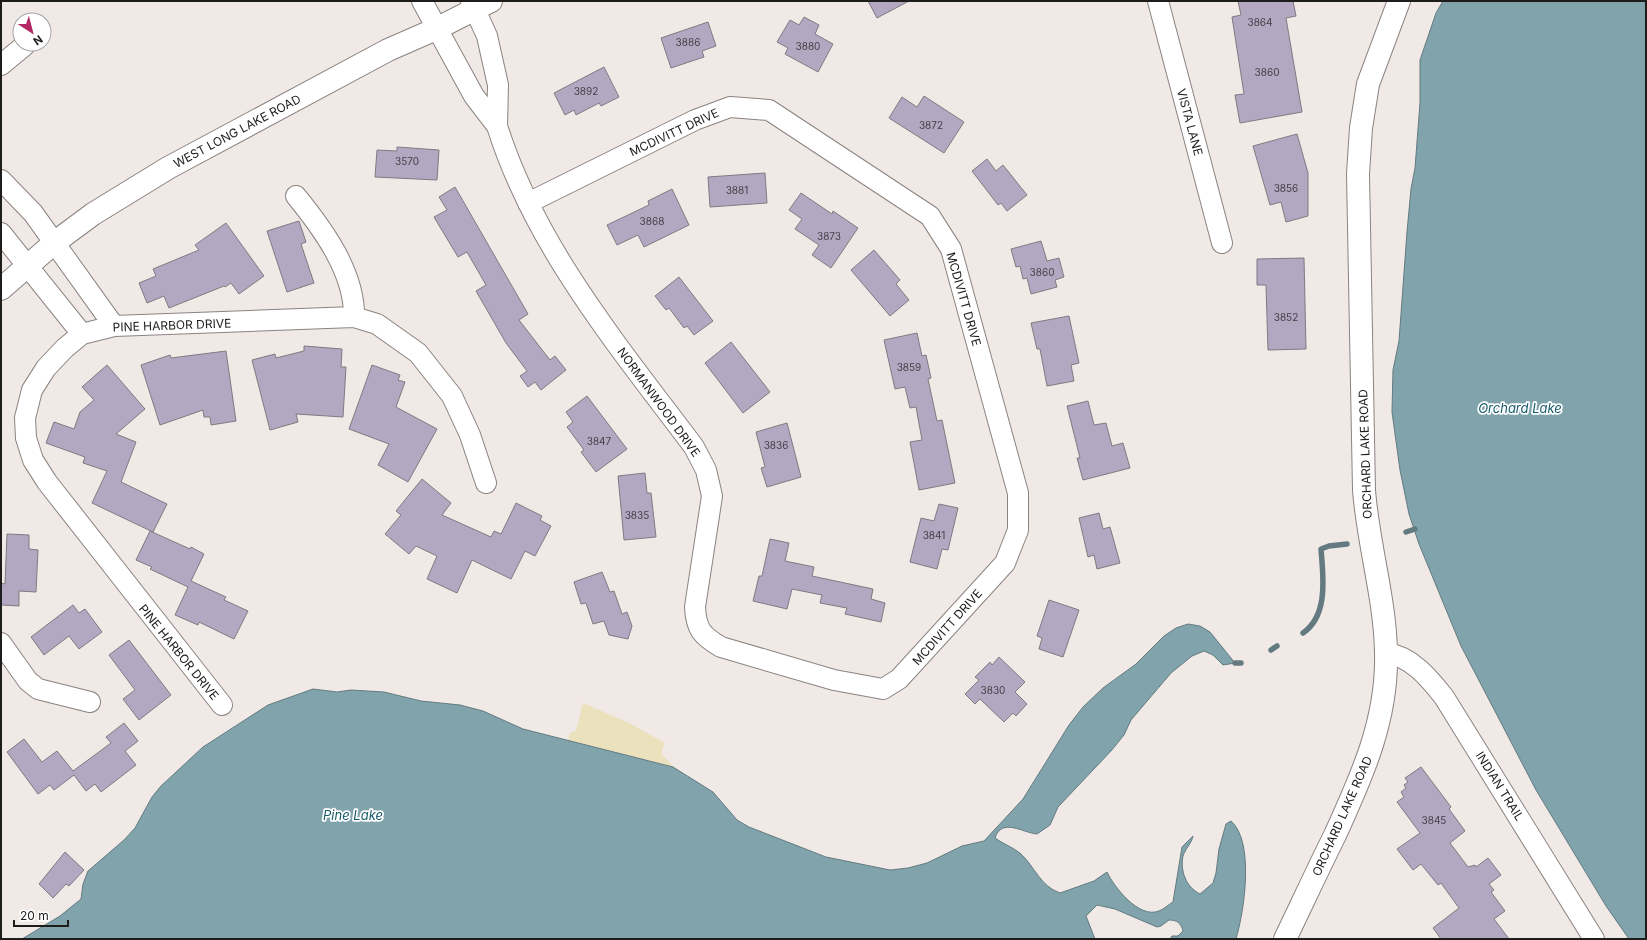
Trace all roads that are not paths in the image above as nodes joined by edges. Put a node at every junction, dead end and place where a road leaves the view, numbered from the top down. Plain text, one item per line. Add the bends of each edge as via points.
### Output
1 (422, 1) edge
2 (1158, 1) edge
3 (1399, 1) edge
4 (479, 4) edge
5 (436, 29) junction
6 (17, 52) edge
7 (1, 65) edge
8 (497, 126) junction
9 (1, 180) edge
10 (296, 196) dead end
11 (528, 203) junction
12 (1, 233) edge
13 (1222, 242) dead end
14 (54, 243) junction
15 (26, 266) junction
16 (1, 289) edge
17 (354, 317) junction
18 (114, 326) junction
19 (82, 334) junction
20 (486, 483) dead end
21 (1, 643) edge
22 (1386, 653) junction
23 (883, 689) joint
24 (90, 702) dead end
25 (222, 705) dead end
26 (1285, 939) edge
27 (1594, 939) edge

1 - 5 street, NORMANWOOD DRIVE
2 - 13 street, VISTA LANE
3 - 22 main road, ORCHARD LAKE ROAD via 1368,84 1361,128 1358,174 1364,490
4 - 5 main road, WEST LONG LAKE ROAD
4 - 8 street, NORMANWOOD DRIVE via 498,85
5 - 8 street, NORMANWOOD DRIVE via 474,96
5 - 14 main road, WEST LONG LAKE ROAD via 388,50 168,168 93,214
6 - 7 street
8 - 11 street, NORMANWOOD DRIVE
9 - 14 street
10 - 17 street via 319,224 339,260 354,301
11 - 23 street, NORMANWOOD DRIVE via 580,294 694,447 706,470 712,496 695,607 696,622 706,639 721,647 827,677
11 - 23 street, MCDIVITT DRIVE via 695,120 730,107 770,110 930,216 951,249 1018,493 1018,530 1005,563 899,679
12 - 15 street
14 - 15 main road, WEST LONG LAKE ROAD
14 - 18 street
15 - 16 main road, WEST LONG LAKE ROAD
15 - 19 street
17 - 18 street, PINE HARBOR DRIVE
17 - 20 street, PINE HARBOR DRIVE via 377,324 418,353 452,396 470,435
18 - 19 street, PINE HARBOR DRIVE
19 - 25 street, PINE HARBOR DRIVE via 46,368 32,390 25,418 26,438 33,460 79,524
21 - 24 street via 28,681 38,688
22 - 26 main road, ORCHARD LAKE ROAD via 1381,713 1368,759
22 - 27 street, INDIAN TRAIL via 1400,656 1412,664 1444,697

